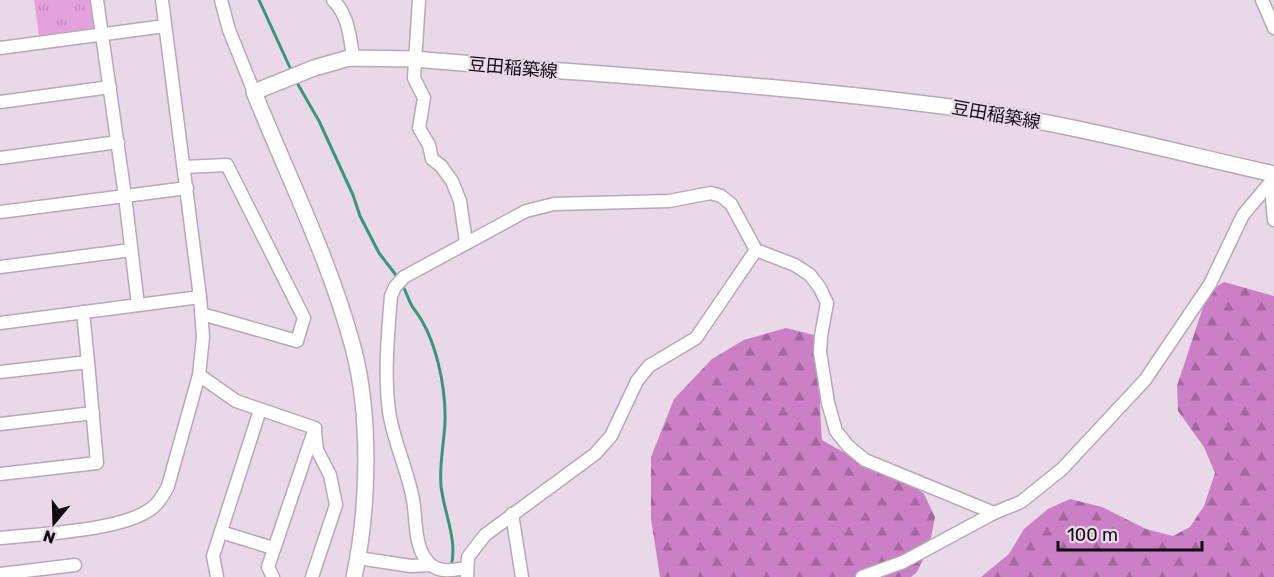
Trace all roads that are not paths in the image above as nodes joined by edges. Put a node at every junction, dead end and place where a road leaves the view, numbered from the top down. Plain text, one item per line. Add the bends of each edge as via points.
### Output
1 (97, 0) edge
2 (162, 0) edge
3 (221, 0) edge
4 (333, 0) edge
5 (419, 0) edge
6 (1262, 0) edge
7 (165, 26) junction
8 (1274, 28) edge
9 (102, 34) junction
10 (0, 48) edge
11 (351, 57) junction
12 (414, 59) junction
13 (110, 87) junction
14 (254, 92) junction
15 (0, 102) edge
16 (118, 142) junction
17 (0, 158) edge
18 (184, 167) junction
19 (1274, 176) edge
20 (187, 188) junction
21 (1274, 189) edge
22 (125, 196) junction
23 (0, 212) edge
24 (1274, 220) edge
25 (466, 242) junction
26 (131, 250) junction
27 (756, 250) junction
28 (0, 267) edge
29 (200, 297) junction
30 (138, 305) junction
31 (83, 312) junction
32 (201, 314) junction
33 (0, 323) edge
34 (88, 362) junction
35 (0, 372) edge
36 (199, 375) junction
37 (260, 410) junction
38 (93, 413) junction
39 (0, 424) edge
40 (315, 428) junction
41 (0, 474) edge
42 (994, 513) junction
43 (512, 514) junction
44 (221, 532) junction
45 (0, 538) edge
46 (273, 548) junction
47 (358, 558) junction
48 (75, 565) dead end
49 (431, 565) junction
50 (467, 573) edge
51 (0, 574) edge
52 (21, 574) edge
53 (217, 577) edge
54 (273, 577) edge
55 (312, 577) edge
56 (354, 577) edge
57 (522, 577) edge
58 (861, 577) edge

1 - 9 street
2 - 7 street
3 - 14 street
4 - 11 street via 345,18
5 - 12 street
6 - 8 street
7 - 9 street
7 - 18 street
9 - 10 street
9 - 13 street
11 - 12 main road, 豆田稲築線
11 - 14 main road, 豆田稲築線
12 - 19 main road, 豆田稲築線 via 882,98 967,109
12 - 25 street via 414,78 424,98 419,128 432,159 452,181
13 - 15 street
13 - 16 street
14 - 47 main road via 312,228 354,349 365,461
16 - 17 street
16 - 22 street
18 - 20 street
18 - 32 street via 227,165 304,318 297,341
19 - 42 street via 1243,215 1210,284 1145,380 1062,469 1021,502
20 - 22 street
20 - 29 street
21 - 24 street
22 - 23 street
22 - 26 street
25 - 27 street via 526,211 554,204 669,201 711,193 731,204
25 - 49 street via 404,277 391,296 389,413 413,498 420,552
26 - 28 street
26 - 30 street
27 - 42 street via 795,265 820,288 827,303 820,352 828,403 836,431 848,446 875,465
27 - 43 street via 696,338 649,366 637,381 610,436 595,454
29 - 30 street
29 - 32 street
30 - 31 street
31 - 33 street
31 - 34 street
32 - 36 street
34 - 35 street
34 - 38 street
36 - 37 street via 236,401
36 - 45 street via 168,486 152,508 108,525
37 - 40 street
37 - 44 street
38 - 39 street
38 - 41 street via 98,463
40 - 46 street
40 - 55 street via 317,450 330,475 336,505
42 - 58 street via 903,562
43 - 50 street via 477,544 468,557
43 - 57 street
44 - 46 street
44 - 53 street via 213,556
46 - 54 street via 268,567
47 - 49 street
47 - 56 main road
48 - 52 street
49 - 50 street
51 - 52 street

